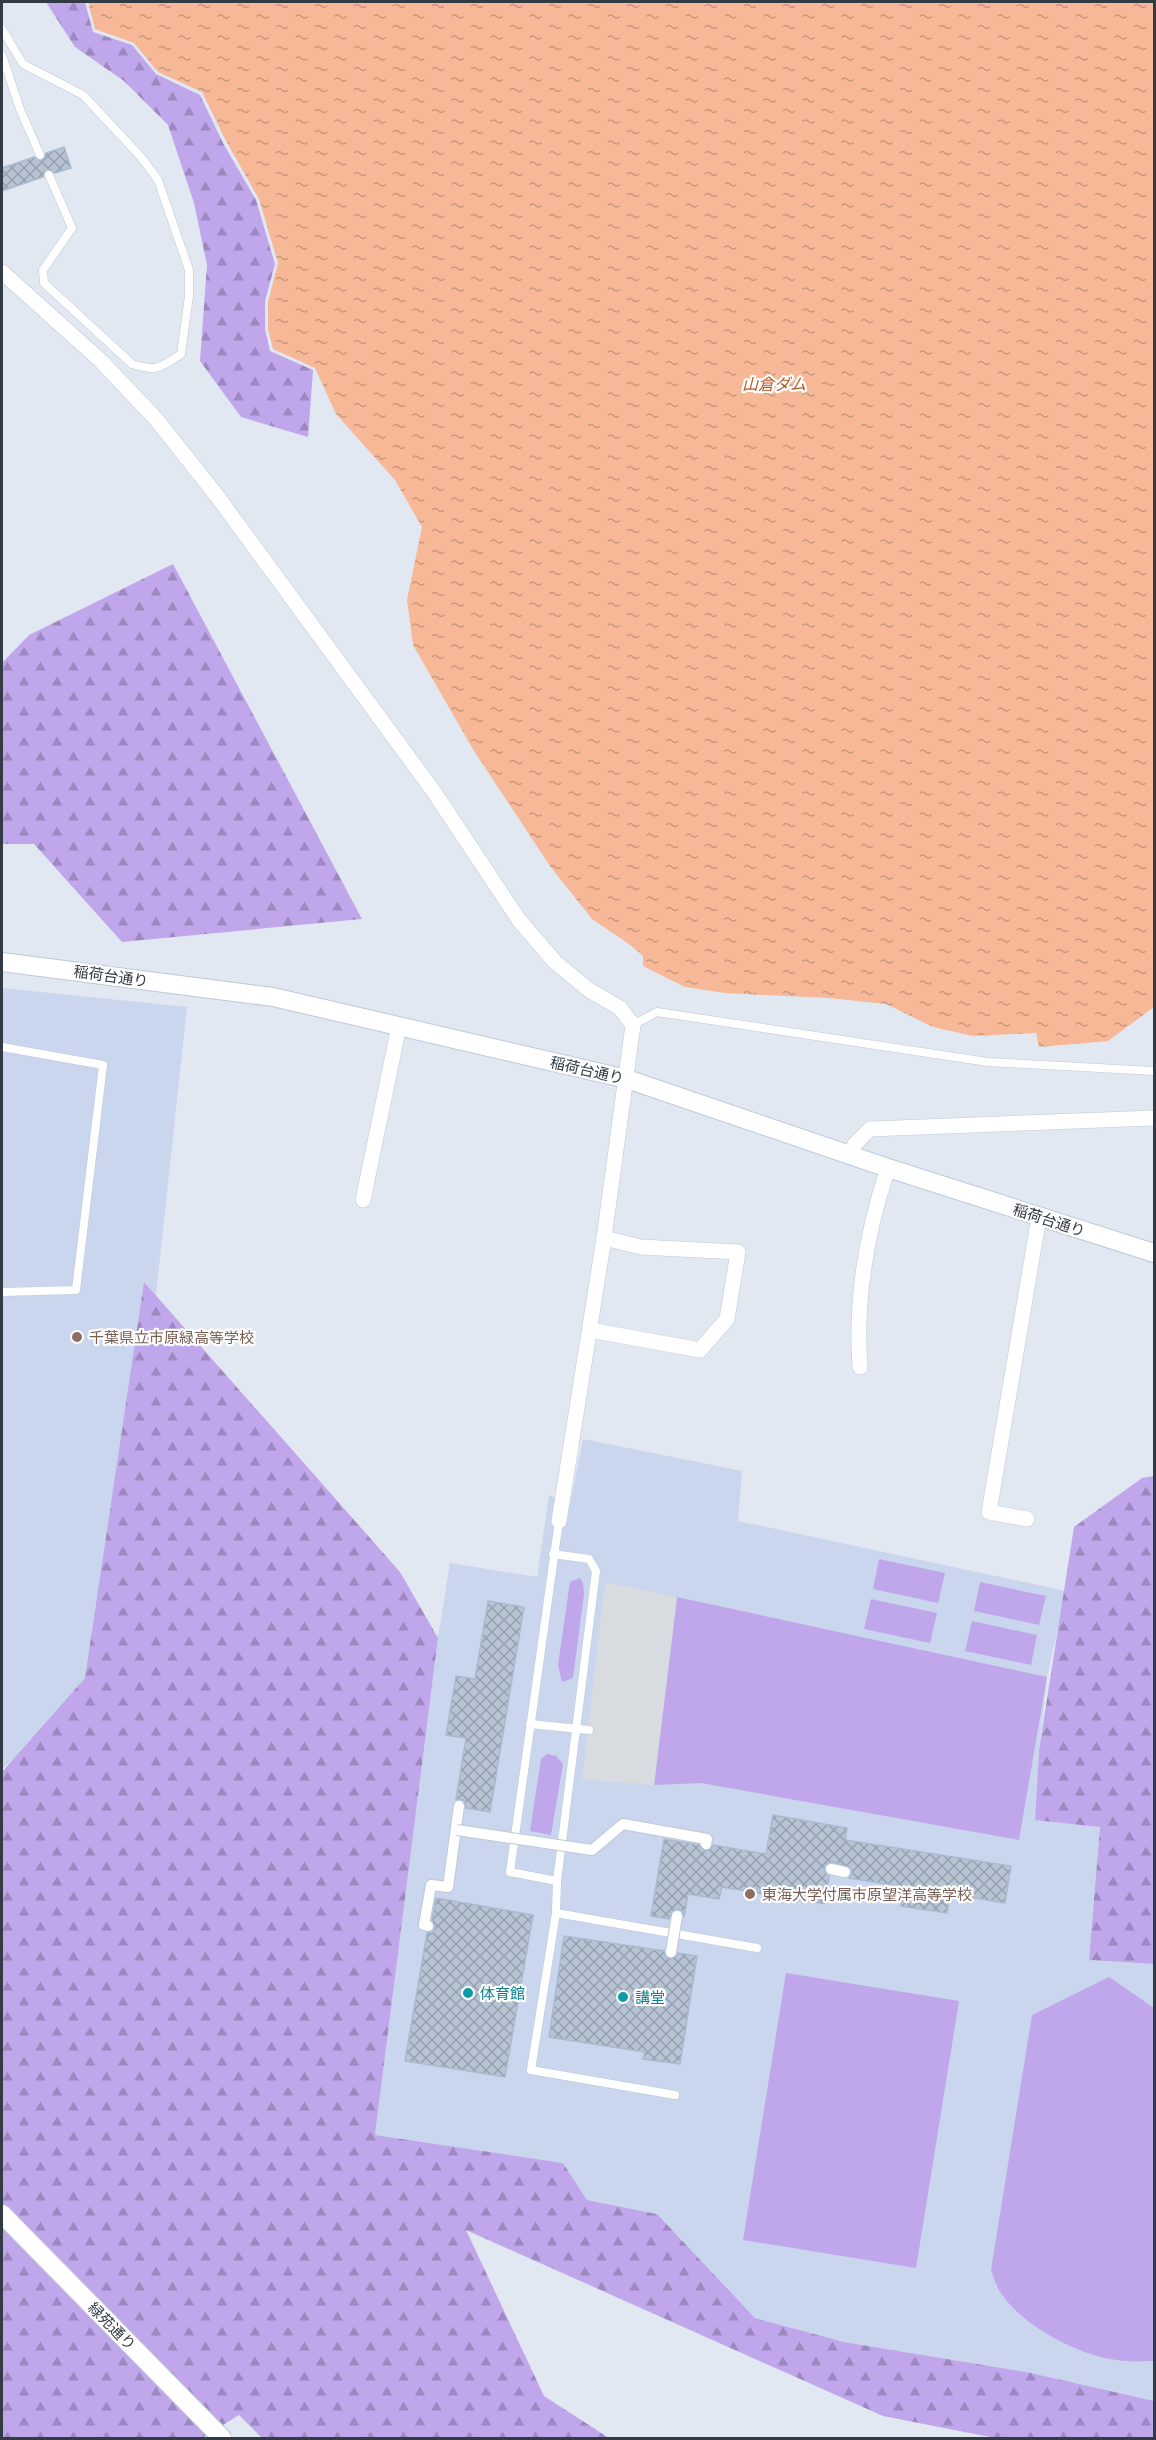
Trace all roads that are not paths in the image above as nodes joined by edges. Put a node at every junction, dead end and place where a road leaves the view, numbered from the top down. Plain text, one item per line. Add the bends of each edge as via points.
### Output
1 (2, 29) edge
2 (2, 55) edge
3 (40, 155) dead end
4 (49, 175) dead end
5 (2, 272) edge
6 (2, 962) edge
7 (633, 1025) junction
8 (399, 1026) junction
9 (2, 1047) edge
10 (1155, 1071) edge
11 (627, 1079) junction
12 (1155, 1118) edge
13 (850, 1155) junction
14 (888, 1168) junction
15 (363, 1200) dead end
16 (1039, 1217) junction
17 (604, 1238) junction
18 (1155, 1253) edge
19 (2, 1292) edge
20 (590, 1330) junction
21 (860, 1367) dead end
22 (1027, 1519) dead end
23 (559, 1521) joint
24 (553, 1554) junction
25 (530, 1724) junction
26 (577, 1728) junction
27 (588, 1730) dead end
28 (459, 1806) dead end
29 (457, 1830) junction
30 (706, 1844) dead end
31 (831, 1869) dead end
32 (844, 1872) dead end
33 (557, 1881) junction
34 (556, 1913) junction
35 (677, 1916) dead end
36 (428, 1926) dead end
37 (757, 1948) dead end
38 (671, 1952) dead end
39 (675, 2095) dead end
40 (2, 2214) edge
41 (222, 2439) edge

1 - 4 lane via 23,64 82,95 158,180 189,270 181,354 164,366 150,370 132,364 44,283 43,270 72,228
2 - 3 lane
5 - 7 street via 100,360 156,419 427,783 519,920 555,962 589,990 620,1008
6 - 8 street, 稲荷台通り via 273,998
7 - 10 lane via 657,1012 988,1062
7 - 11 street
8 - 11 street, 稲荷台通り
8 - 15 street
9 - 19 lane via 103,1065 76,1290
11 - 13 street, 稲荷台通り
11 - 17 street
12 - 13 street via 870,1129
13 - 14 street, 稲荷台通り
14 - 16 street, 稲荷台通り
14 - 21 street via 874,1208 864,1260
16 - 18 street, 稲荷台通り
16 - 22 street via 989,1512
17 - 20 street
17 - 20 street via 641,1247 738,1252 727,1319 700,1350
20 - 23 street
23 - 24 lane
24 - 25 lane
24 - 26 lane via 589,1559 596,1571
25 - 26 lane
25 - 33 lane via 510,1872
26 - 27 lane
26 - 33 lane
28 - 29 street
29 - 30 street, bridge via 592,1850 623,1824 707,1839
29 - 36 street via 448,1887 431,1885 424,1925
31 - 32 street
33 - 34 lane
34 - 37 lane
34 - 39 lane via 531,2070
35 - 38 street, bridge
40 - 41 street, 緑苑通り

